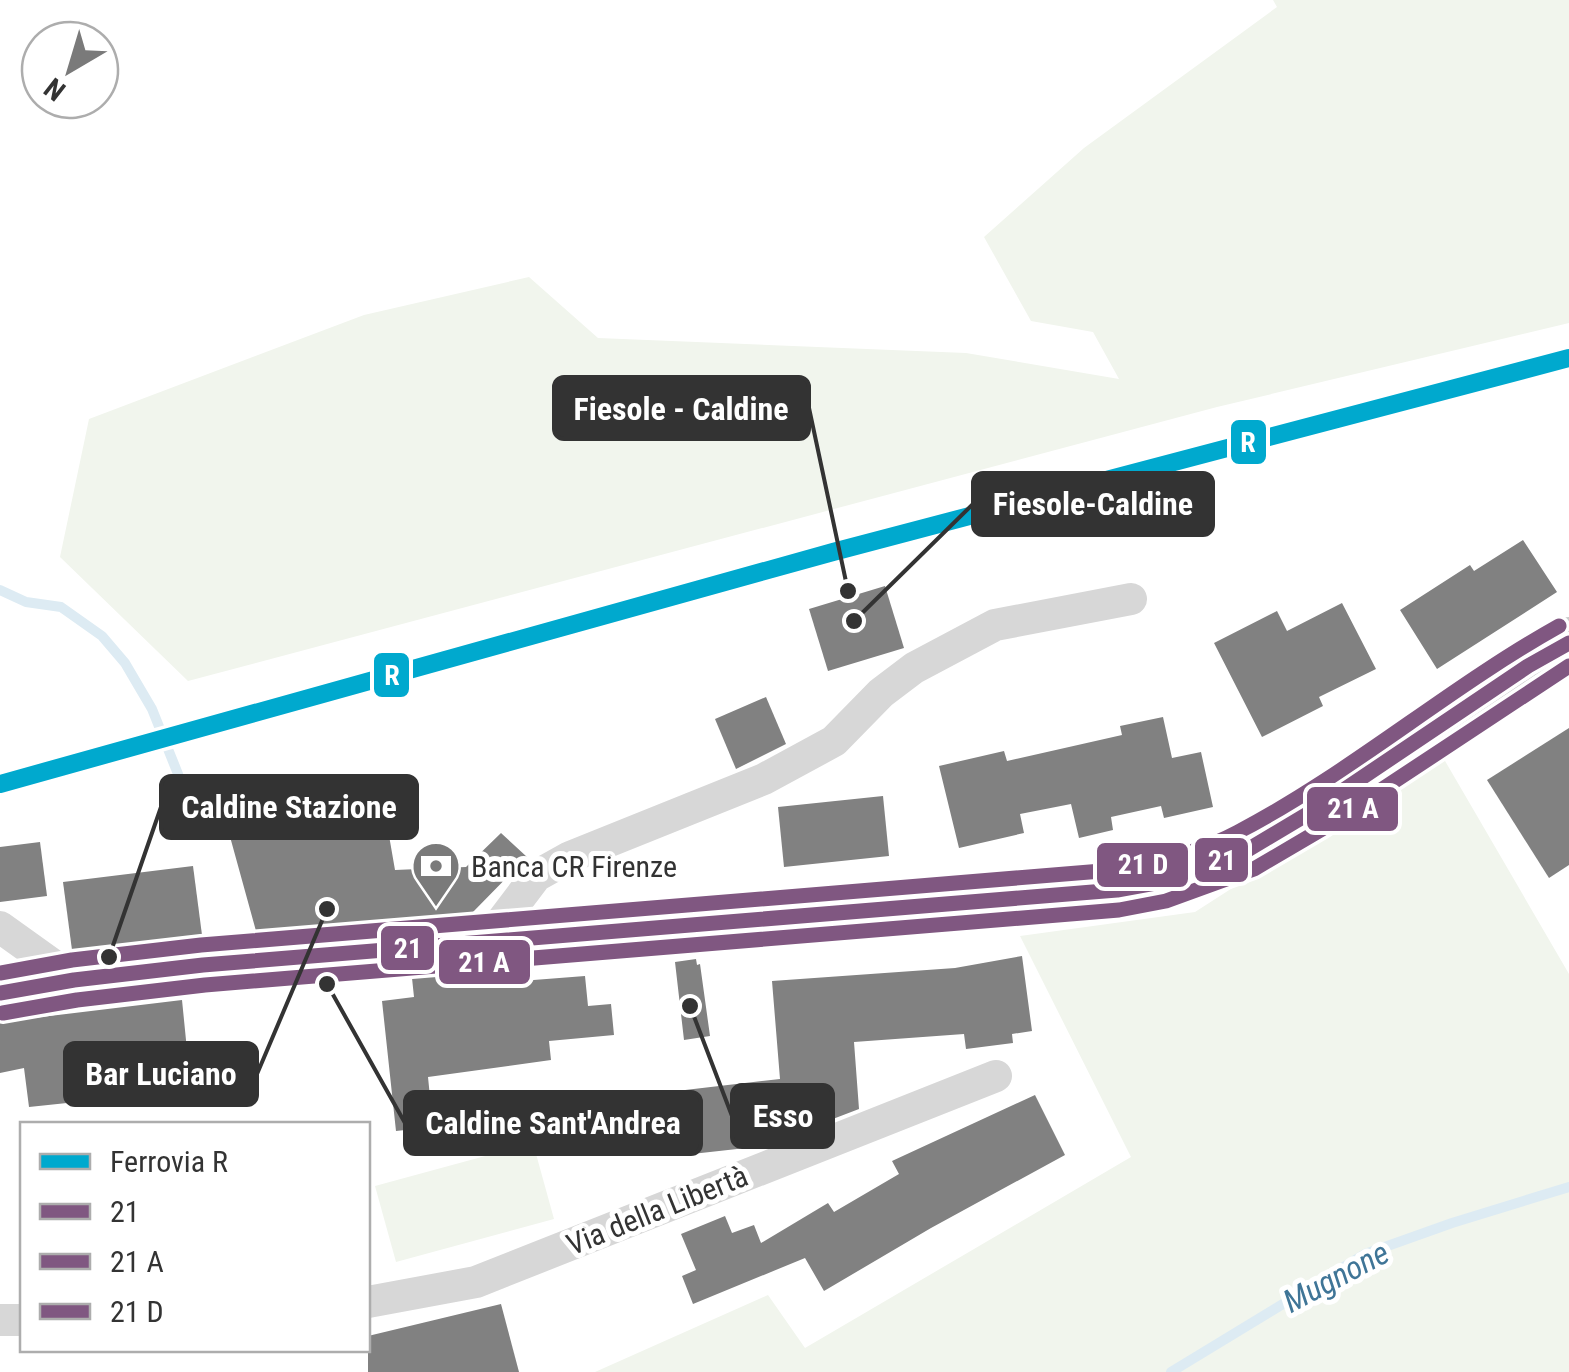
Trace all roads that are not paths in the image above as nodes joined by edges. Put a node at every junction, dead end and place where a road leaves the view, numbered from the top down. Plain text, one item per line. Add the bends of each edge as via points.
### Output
1 (1131, 599) dead end
2 (1569, 643) edge
3 (0, 927) edge
4 (487, 941) junction
5 (74, 980) junction
6 (0, 993) edge
7 (996, 1076) dead end
8 (370, 1302) edge

1 - 4 street via 995,625 914,668 834,740 764,779 536,876
2 - 4 main road via 1244,852 1160,882
3 - 5 street
4 - 5 main road
5 - 6 main road
7 - 8 street, Via della Libertà via 476,1282

